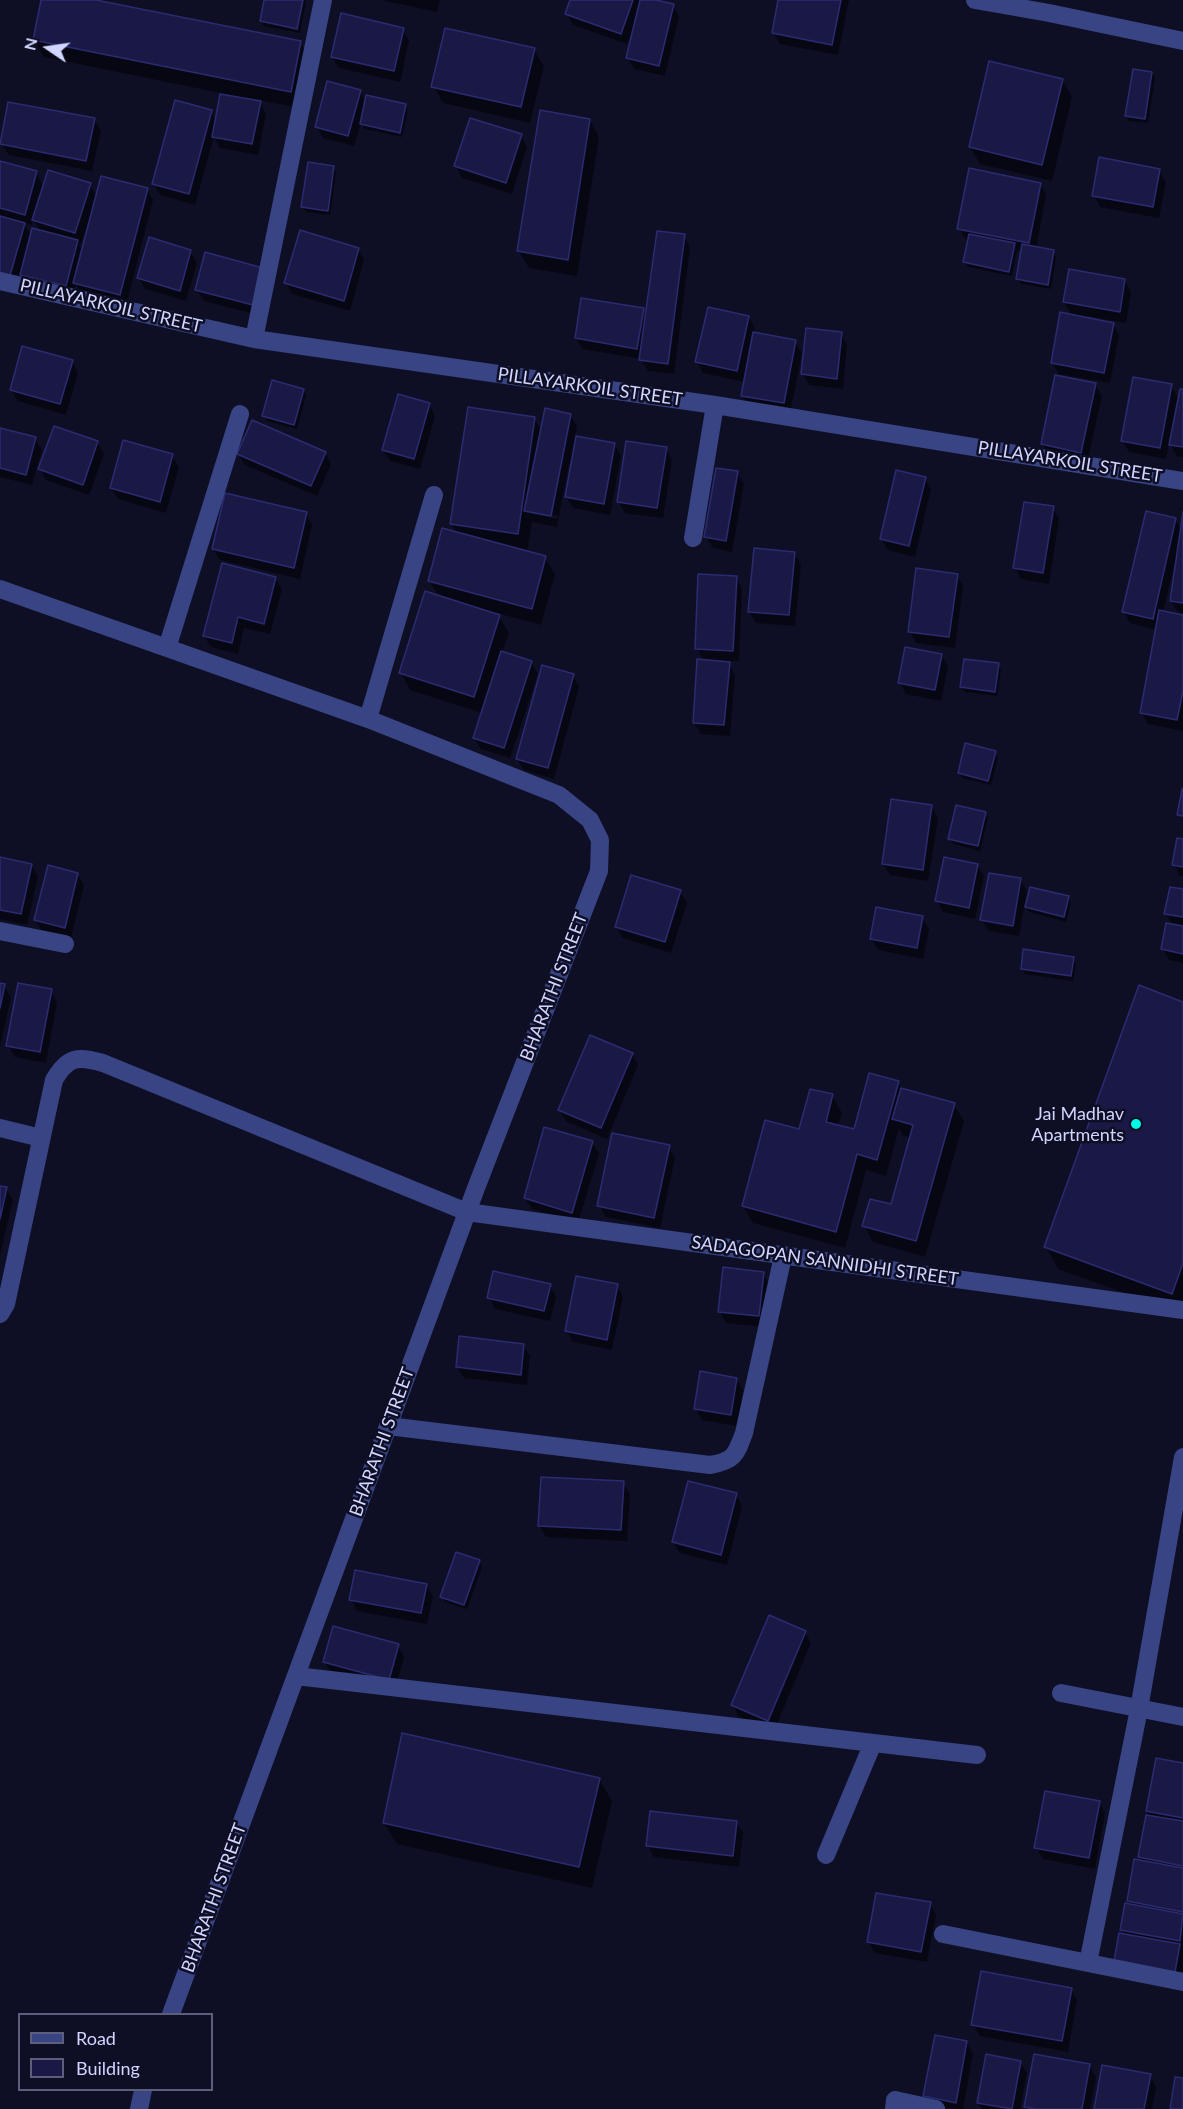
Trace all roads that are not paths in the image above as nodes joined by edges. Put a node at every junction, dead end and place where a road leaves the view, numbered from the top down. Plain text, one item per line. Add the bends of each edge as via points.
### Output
1 (323, 0) edge
2 (975, 0) edge
3 (1051, 6) edge
4 (1183, 41) edge
5 (0, 281) edge
6 (254, 339) junction
7 (715, 405) junction
8 (240, 414) dead end
9 (1183, 481) edge
10 (434, 495) dead end
11 (693, 538) dead end
12 (0, 589) edge
13 (166, 648) junction
14 (368, 719) junction
15 (0, 931) edge
16 (65, 944) dead end
17 (0, 1128) edge
18 (41, 1138) junction
19 (467, 1212) junction
20 (783, 1256) junction
21 (1183, 1310) edge
22 (0, 1314) edge
23 (388, 1425) junction
24 (1183, 1457) edge
25 (296, 1676) junction
26 (1061, 1693) dead end
27 (1139, 1709) junction
28 (1183, 1717) edge
29 (873, 1743) junction
30 (977, 1755) dead end
31 (826, 1855) dead end
32 (943, 1934) dead end
33 (1088, 1963) junction
34 (1183, 1982) edge
35 (171, 2013) edge
36 (143, 2091) edge
37 (139, 2109) edge
38 (894, 2109) edge
39 (936, 2109) edge

1 - 6 street
2 - 3 street
3 - 4 street
5 - 6 street, PILLAYARKOIL STREET
6 - 7 street, PILLAYARKOIL STREET
7 - 9 street, PILLAYARKOIL STREET
7 - 11 street
8 - 13 street
10 - 14 street
12 - 13 street, BHARATHI STREET
13 - 14 street, BHARATHI STREET
14 - 19 street, BHARATHI STREET via 560,795 590,820 600,840 599,871
15 - 16 street
17 - 18 street
18 - 19 street, SADAGOPAN SANNIDHI STREET via 54,1080 62,1066 73,1059 86,1058
18 - 22 street, SADAGOPAN SANNIDHI STREET via 6,1304
19 - 20 street, SADAGOPAN SANNIDHI STREET
19 - 23 street, BHARATHI STREET
20 - 21 street, SADAGOPAN SANNIDHI STREET
20 - 23 street via 744,1433 737,1453 727,1462 710,1465
23 - 25 street, BHARATHI STREET
24 - 27 street
25 - 29 street
25 - 35 street, BHARATHI STREET
26 - 27 street
27 - 28 street
27 - 33 street
29 - 30 street
29 - 31 street
32 - 33 street
33 - 34 street
36 - 37 street
38 - 39 street via 895,2100

